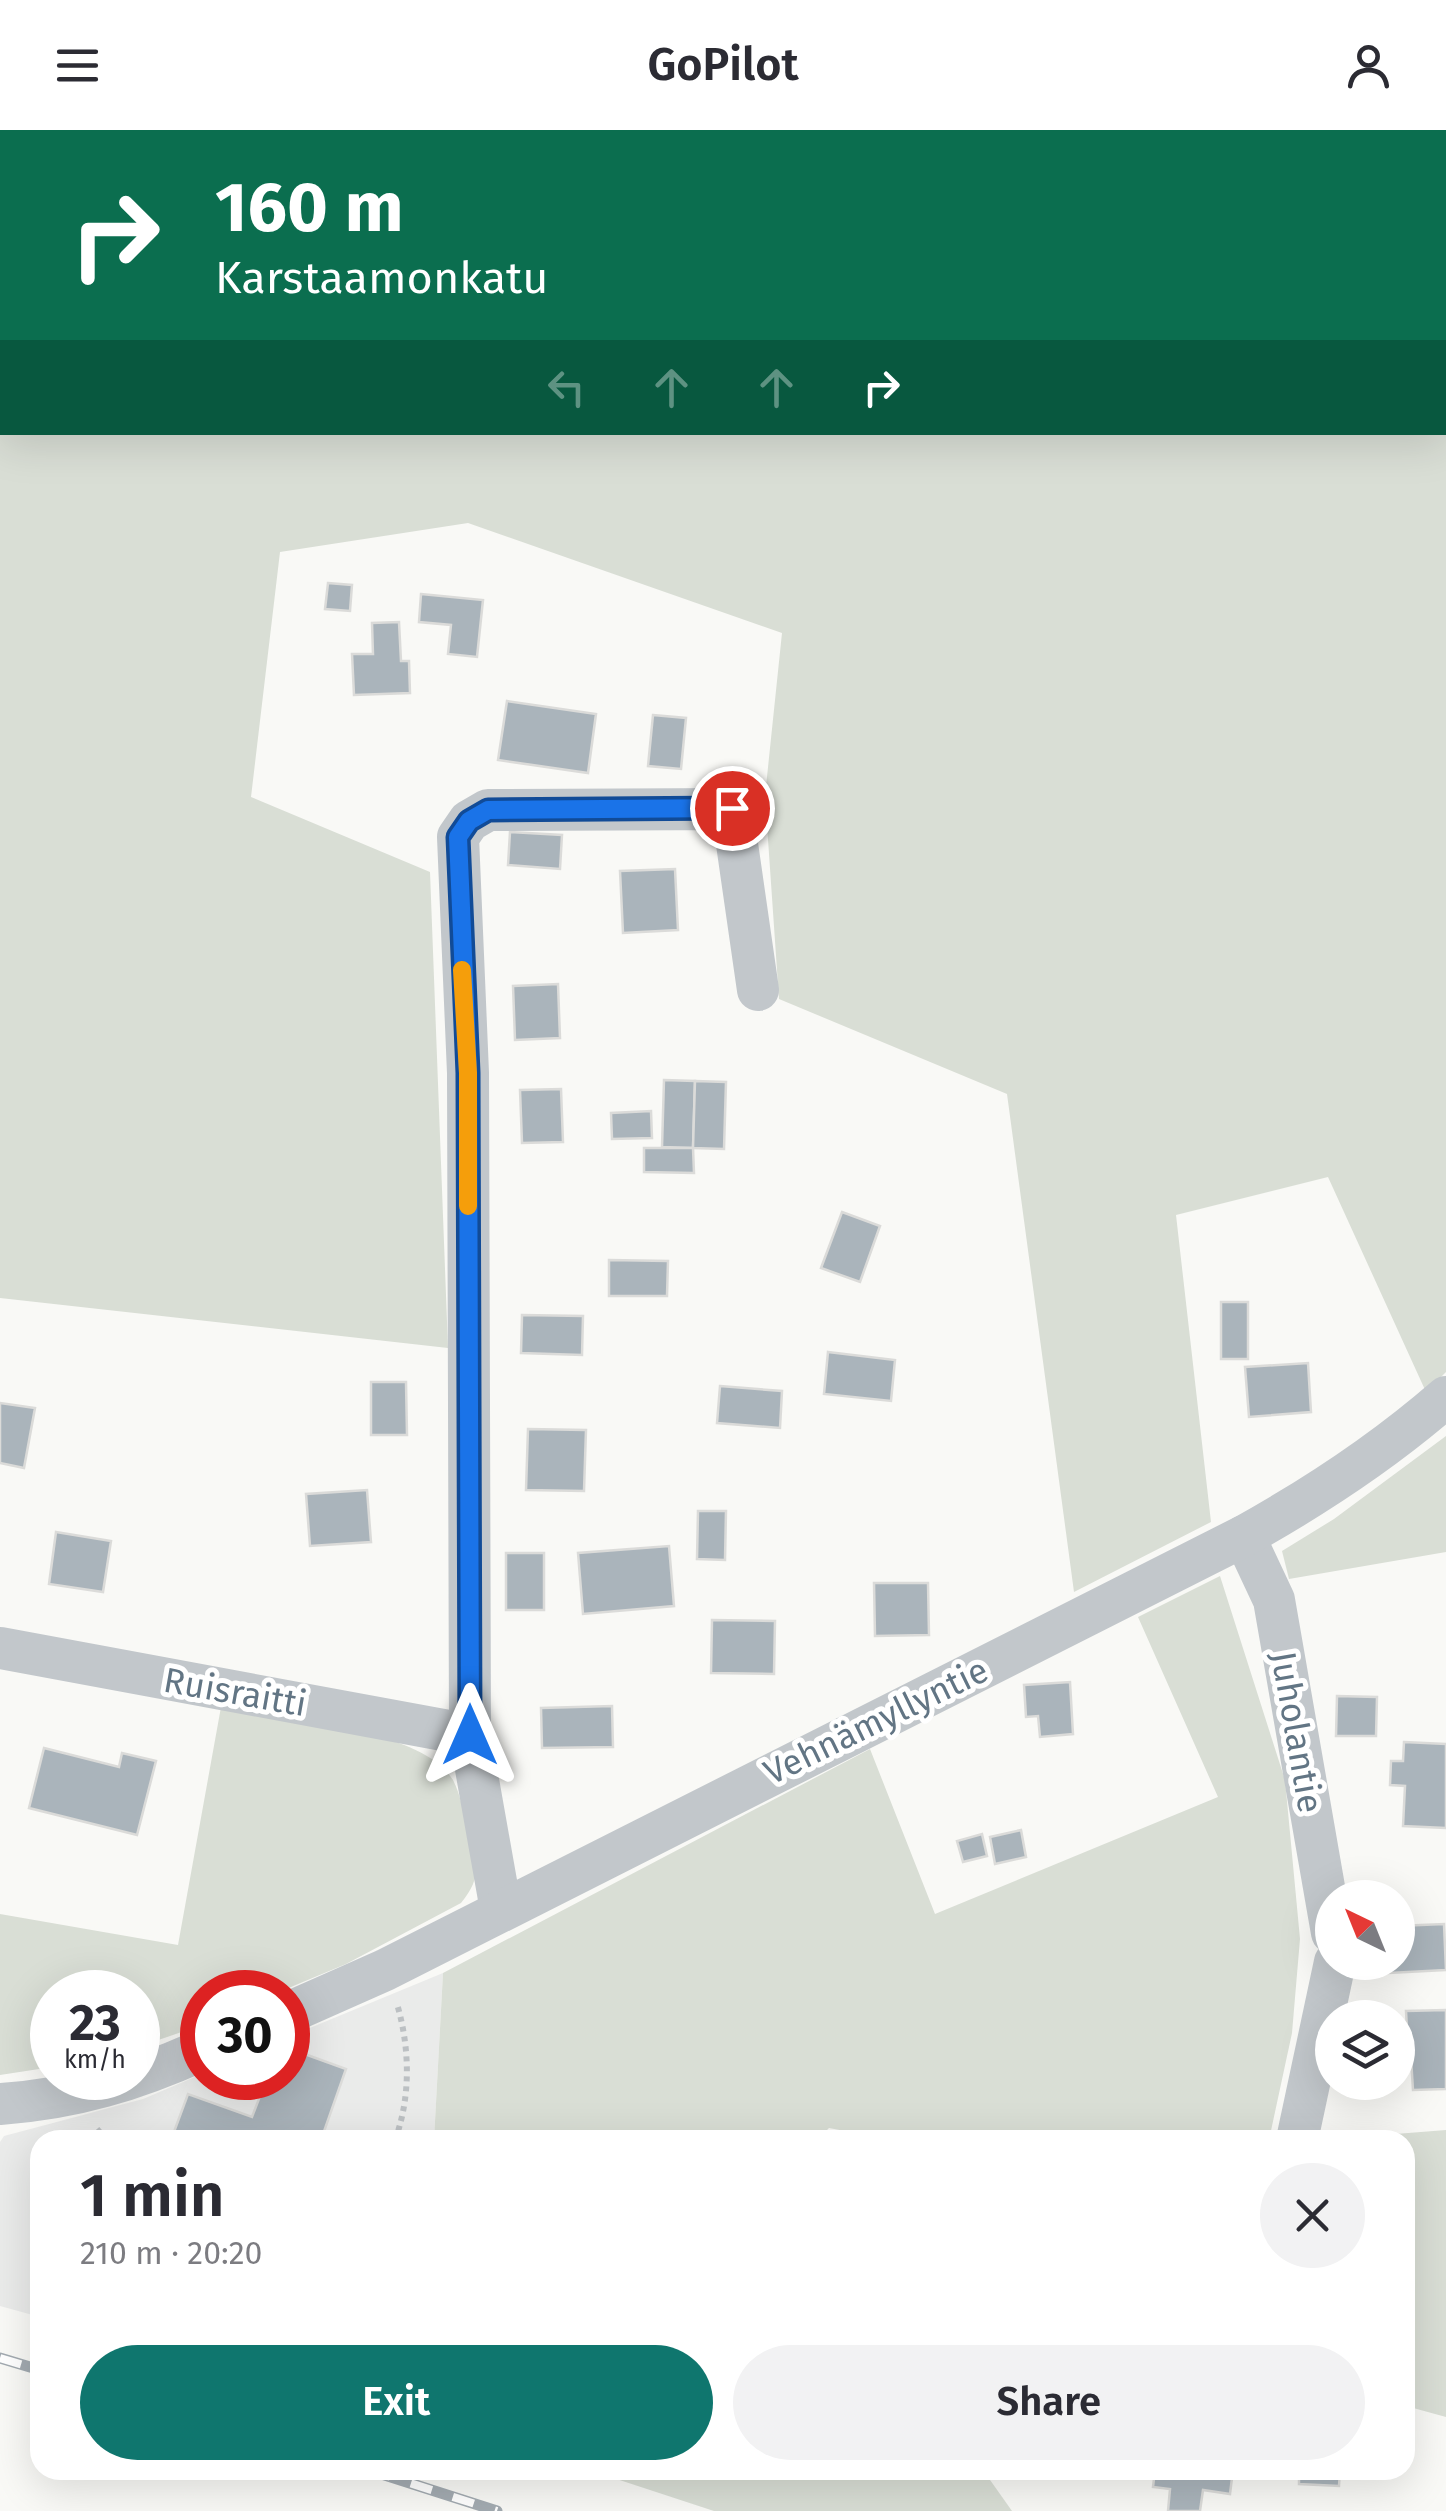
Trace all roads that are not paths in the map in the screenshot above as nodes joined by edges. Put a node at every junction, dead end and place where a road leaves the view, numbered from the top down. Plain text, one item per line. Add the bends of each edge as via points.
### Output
1 (758, 990) dead end
2 (1446, 1397) edge
3 (1244, 1536) junction
4 (0, 1648) edge
5 (470, 1735) junction
6 (1323, 1880) edge
7 (502, 1910) junction
8 (1331, 1980) edge
9 (310, 2003) edge
10 (180, 2060) edge
11 (0, 2104) edge
12 (1300, 2130) edge

1 - 5 street via 732,808 488,810 458,837 468,1073
2 - 3 street, Vehnämyllyntie via 1334,1482
3 - 6 street, Juholantie via 1274,1600
3 - 7 street, Vehnämyllyntie
4 - 5 street, Ruisraitti
5 - 7 street
7 - 9 street, Vehnämyllyntie
8 - 12 street
10 - 11 street via 86,2093

